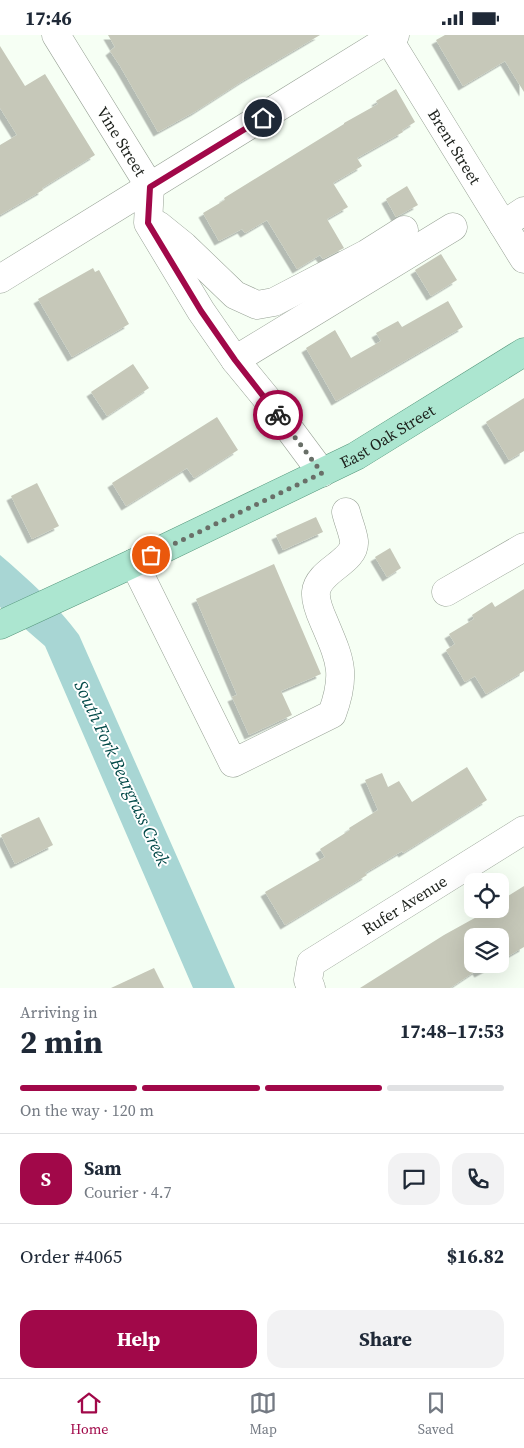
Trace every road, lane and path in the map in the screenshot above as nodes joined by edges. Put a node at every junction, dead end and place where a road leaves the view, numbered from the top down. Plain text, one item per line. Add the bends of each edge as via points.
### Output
1 (56, 35) edge
2 (390, 36) edge
3 (150, 187) junction
4 (149, 218) junction
5 (513, 218) edge
6 (453, 227) dead end
7 (404, 230) dead end
8 (524, 259) edge
9 (0, 279) edge
10 (524, 352) edge
11 (235, 360) junction
12 (322, 473) junction
13 (346, 512) dead end
14 (524, 547) edge
15 (134, 563) junction
16 (446, 592) dead end
17 (0, 625) edge
18 (524, 830) edge
19 (311, 975) edge

1 - 3 street, Vine Street
2 - 3 street
2 - 5 street, Brent Street
3 - 4 street, Vine Street
3 - 9 street
4 - 7 street via 235,295 257,305 274,302 366,254
4 - 11 street, Vine Street via 148,223 172,264
5 - 8 street, Brent Street
6 - 11 street
10 - 12 main road, East Oak Street via 356,456
11 - 12 street, Vine Street
12 - 15 main road, East Oak Street
13 - 15 street via 354,543 352,550 323,577 316,595 341,670 340,690 332,714 233,763
14 - 16 street
15 - 17 main road, East Oak Street
18 - 19 street, Rufer Avenue

